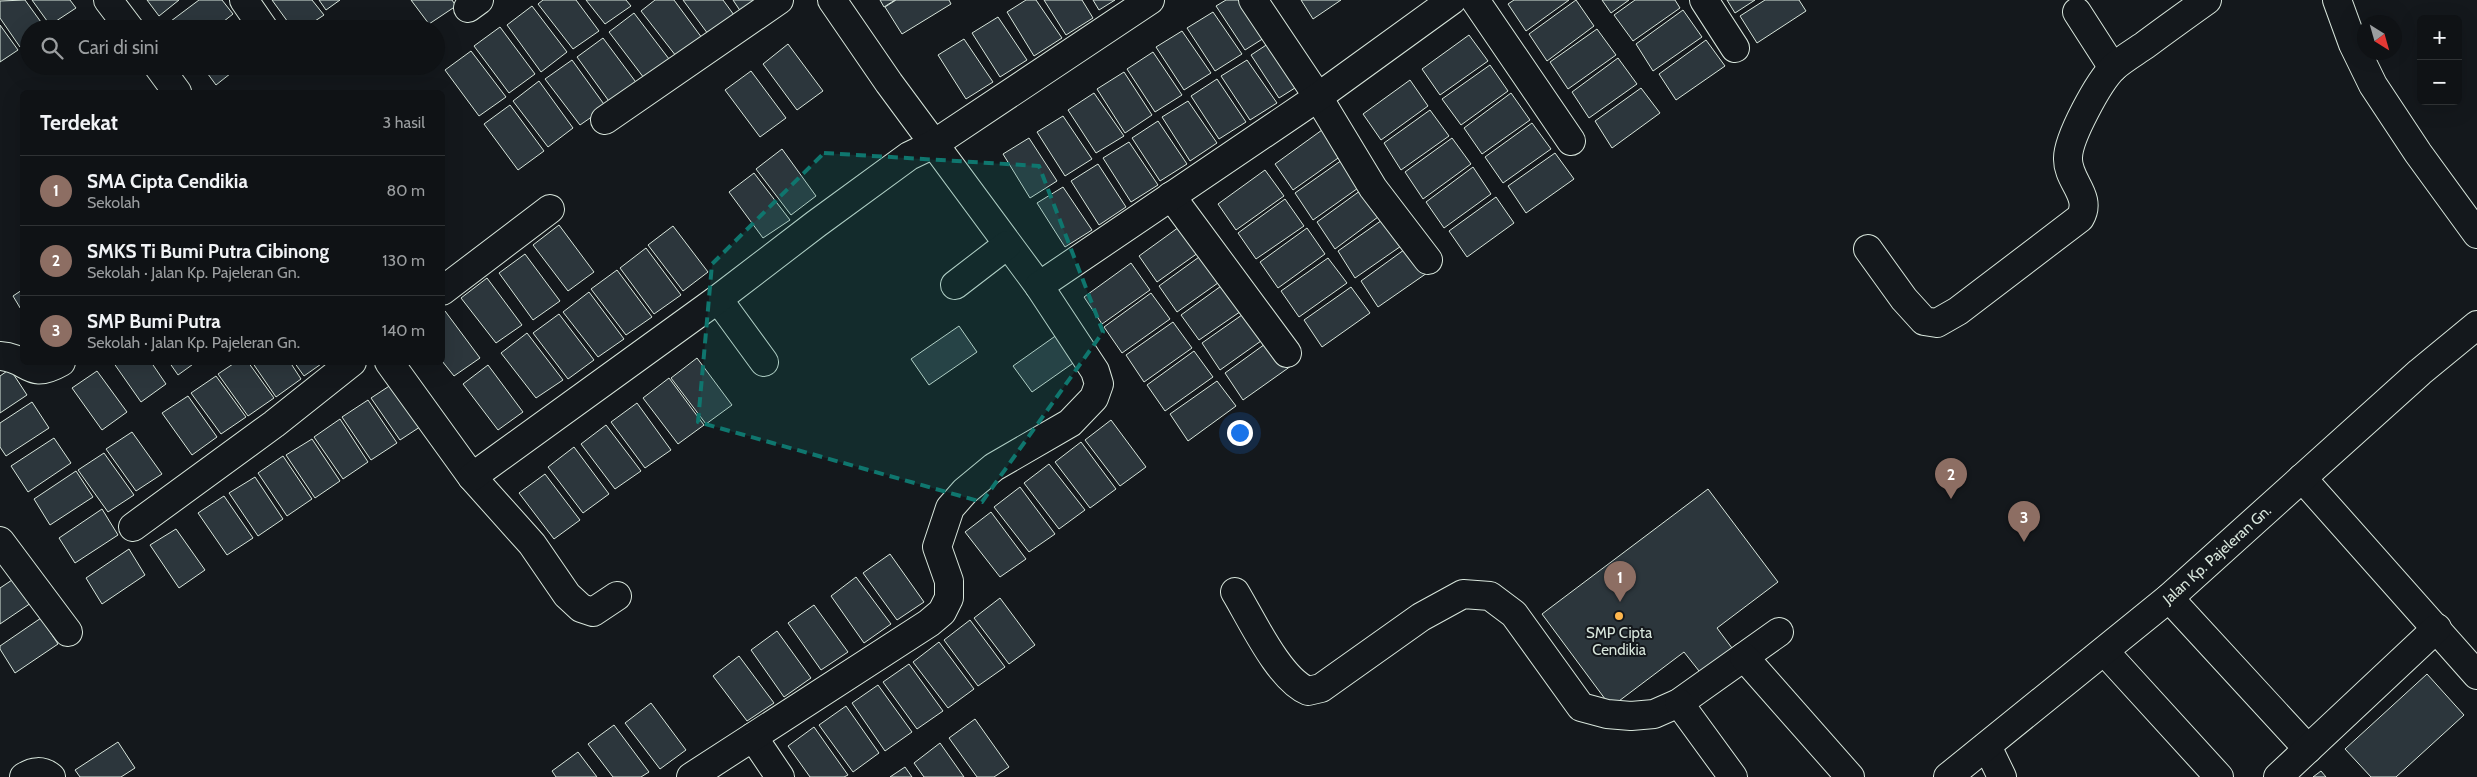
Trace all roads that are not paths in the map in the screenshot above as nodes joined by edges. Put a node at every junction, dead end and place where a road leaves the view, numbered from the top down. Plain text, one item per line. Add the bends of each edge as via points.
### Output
1 (108, 0) edge
2 (244, 0) edge
3 (779, 0) edge
4 (832, 0) edge
5 (1150, 0) edge
6 (1253, 0) edge
7 (1452, 0) edge
8 (1475, 0) edge
9 (1704, 0) edge
10 (2207, 0) edge
11 (2337, 0) edge
12 (2077, 12) dead end
13 (123, 20) edge
14 (258, 20) edge
15 (1735, 48) dead end
16 (2113, 68) junction
17 (165, 75) edge
18 (176, 90) edge
19 (1318, 97) junction
20 (605, 120) dead end
21 (1571, 141) dead end
22 (934, 144) junction
23 (1171, 196) junction
24 (550, 209) dead end
25 (2477, 234) edge
26 (1008, 245) junction
27 (1868, 249) dead end
28 (1428, 260) dead end
29 (955, 285) dead end
30 (1039, 286) junction
31 (445, 289) edge
32 (718, 299) junction
33 (2477, 325) edge
34 (1287, 353) dead end
35 (0, 356) edge
36 (20, 362) edge
37 (764, 362) dead end
38 (25, 365) edge
39 (56, 365) edge
40 (348, 365) edge
41 (391, 365) edge
42 (472, 477) junction
43 (2302, 478) junction
44 (133, 527) dead end
45 (0, 541) edge
46 (1235, 592) dead end
47 (617, 596) dead end
48 (2169, 598) junction
49 (2437, 628) junction
50 (68, 632) dead end
51 (1779, 632) dead end
52 (2105, 652) junction
53 (1744, 657) junction
54 (2477, 675) edge
55 (1678, 703) junction
56 (753, 737) junction
57 (1987, 746) junction
58 (2308, 749) junction
59 (1841, 774) edge
60 (24, 777) edge
61 (51, 777) edge
62 (692, 777) edge
63 (780, 777) edge
64 (1733, 777) edge
65 (1948, 777) edge
66 (2002, 777) edge
67 (2219, 777) edge
68 (2278, 777) edge

1 - 13 street
2 - 14 street
3 - 20 street
4 - 22 street
5 - 22 street
6 - 19 street
7 - 19 street
8 - 21 street
9 - 15 street
10 - 16 street
11 - 25 street via 2373,86
12 - 16 street
16 - 27 street via 2080,121 2071,142 2068,159 2072,178 2085,201 2085,210 2080,218 1973,300 1937,323 1924,321
17 - 18 street
19 - 23 street
19 - 28 street via 1373,188
22 - 26 street
22 - 32 street via 909,156
23 - 30 street
23 - 34 street
24 - 31 street
26 - 29 street
26 - 30 street
30 - 56 street via 1095,371 1099,384 1094,398 1070,423 994,467 950,508 937,546 949,581 949,598 942,612
32 - 37 street
32 - 42 street
33 - 43 street, Jalan Kp. Pajeleran Gn.
35 - 36 street via 13,357
38 - 39 street via 32,370 48,370
40 - 44 street via 274,424
41 - 42 street
42 - 47 street via 532,544 567,596 581,608 593,612
43 - 48 street, Jalan Kp. Pajeleran Gn.
43 - 49 street
45 - 50 street
46 - 55 street via 1291,680 1308,691 1321,688 1421,617 1463,594 1490,596 1514,614 1582,707 1631,716 1654,714
48 - 52 street, Jalan Kp. Pajeleran Gn.
48 - 58 street
49 - 54 street
49 - 58 street
51 - 53 street
52 - 57 street, Jalan Kp. Pajeleran Gn.
52 - 67 street
53 - 55 street
53 - 59 street
55 - 64 street
56 - 62 street
56 - 63 street
57 - 65 street, Jalan Kp. Pajeleran Gn.
57 - 66 street
58 - 68 street
60 - 61 street via 36,772

